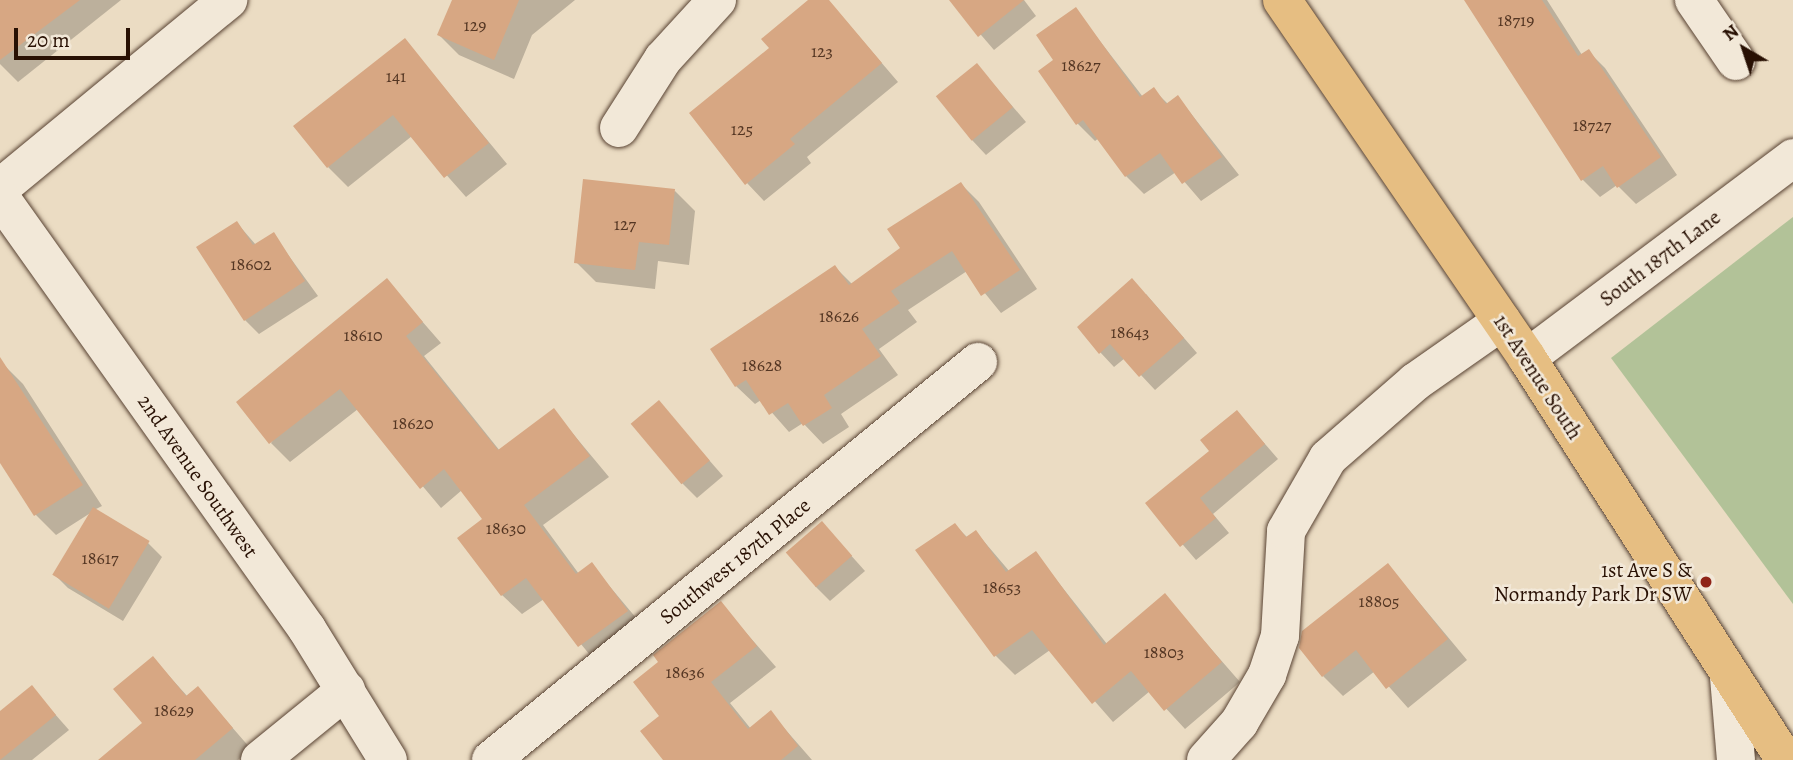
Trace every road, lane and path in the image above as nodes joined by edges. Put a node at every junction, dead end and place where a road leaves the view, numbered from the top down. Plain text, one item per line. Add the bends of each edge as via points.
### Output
1 (228, 0) edge
2 (1282, 0) edge
3 (1694, 0) edge
4 (707, 3) edge
5 (1736, 61) dead end
6 (619, 128) dead end
7 (1793, 158) edge
8 (0, 188) edge
9 (0, 197) edge
10 (1502, 321) junction
11 (1527, 358) junction
12 (978, 362) dead end
13 (1729, 677) junction
14 (346, 691) junction
15 (260, 760) edge
16 (388, 760) edge
17 (491, 760) edge
18 (1206, 760) edge
19 (1736, 760) edge
20 (1785, 760) edge

1 - 8 street
2 - 10 main road, 1st Avenue South
3 - 5 street
4 - 6 street via 663,59
7 - 11 street, South 187th Lane
9 - 14 street, 2nd Avenue Southwest via 307,629
10 - 11 main road, 1st Avenue South
10 - 18 street via 1415,382 1328,457 1286,531 1280,635 1267,675 1239,723
11 - 13 main road, 1st Avenue South
12 - 17 street, Southwest 187th Place
13 - 19 street
13 - 20 main road, 1st Avenue South
14 - 15 street
14 - 16 street, 2nd Avenue Southwest

